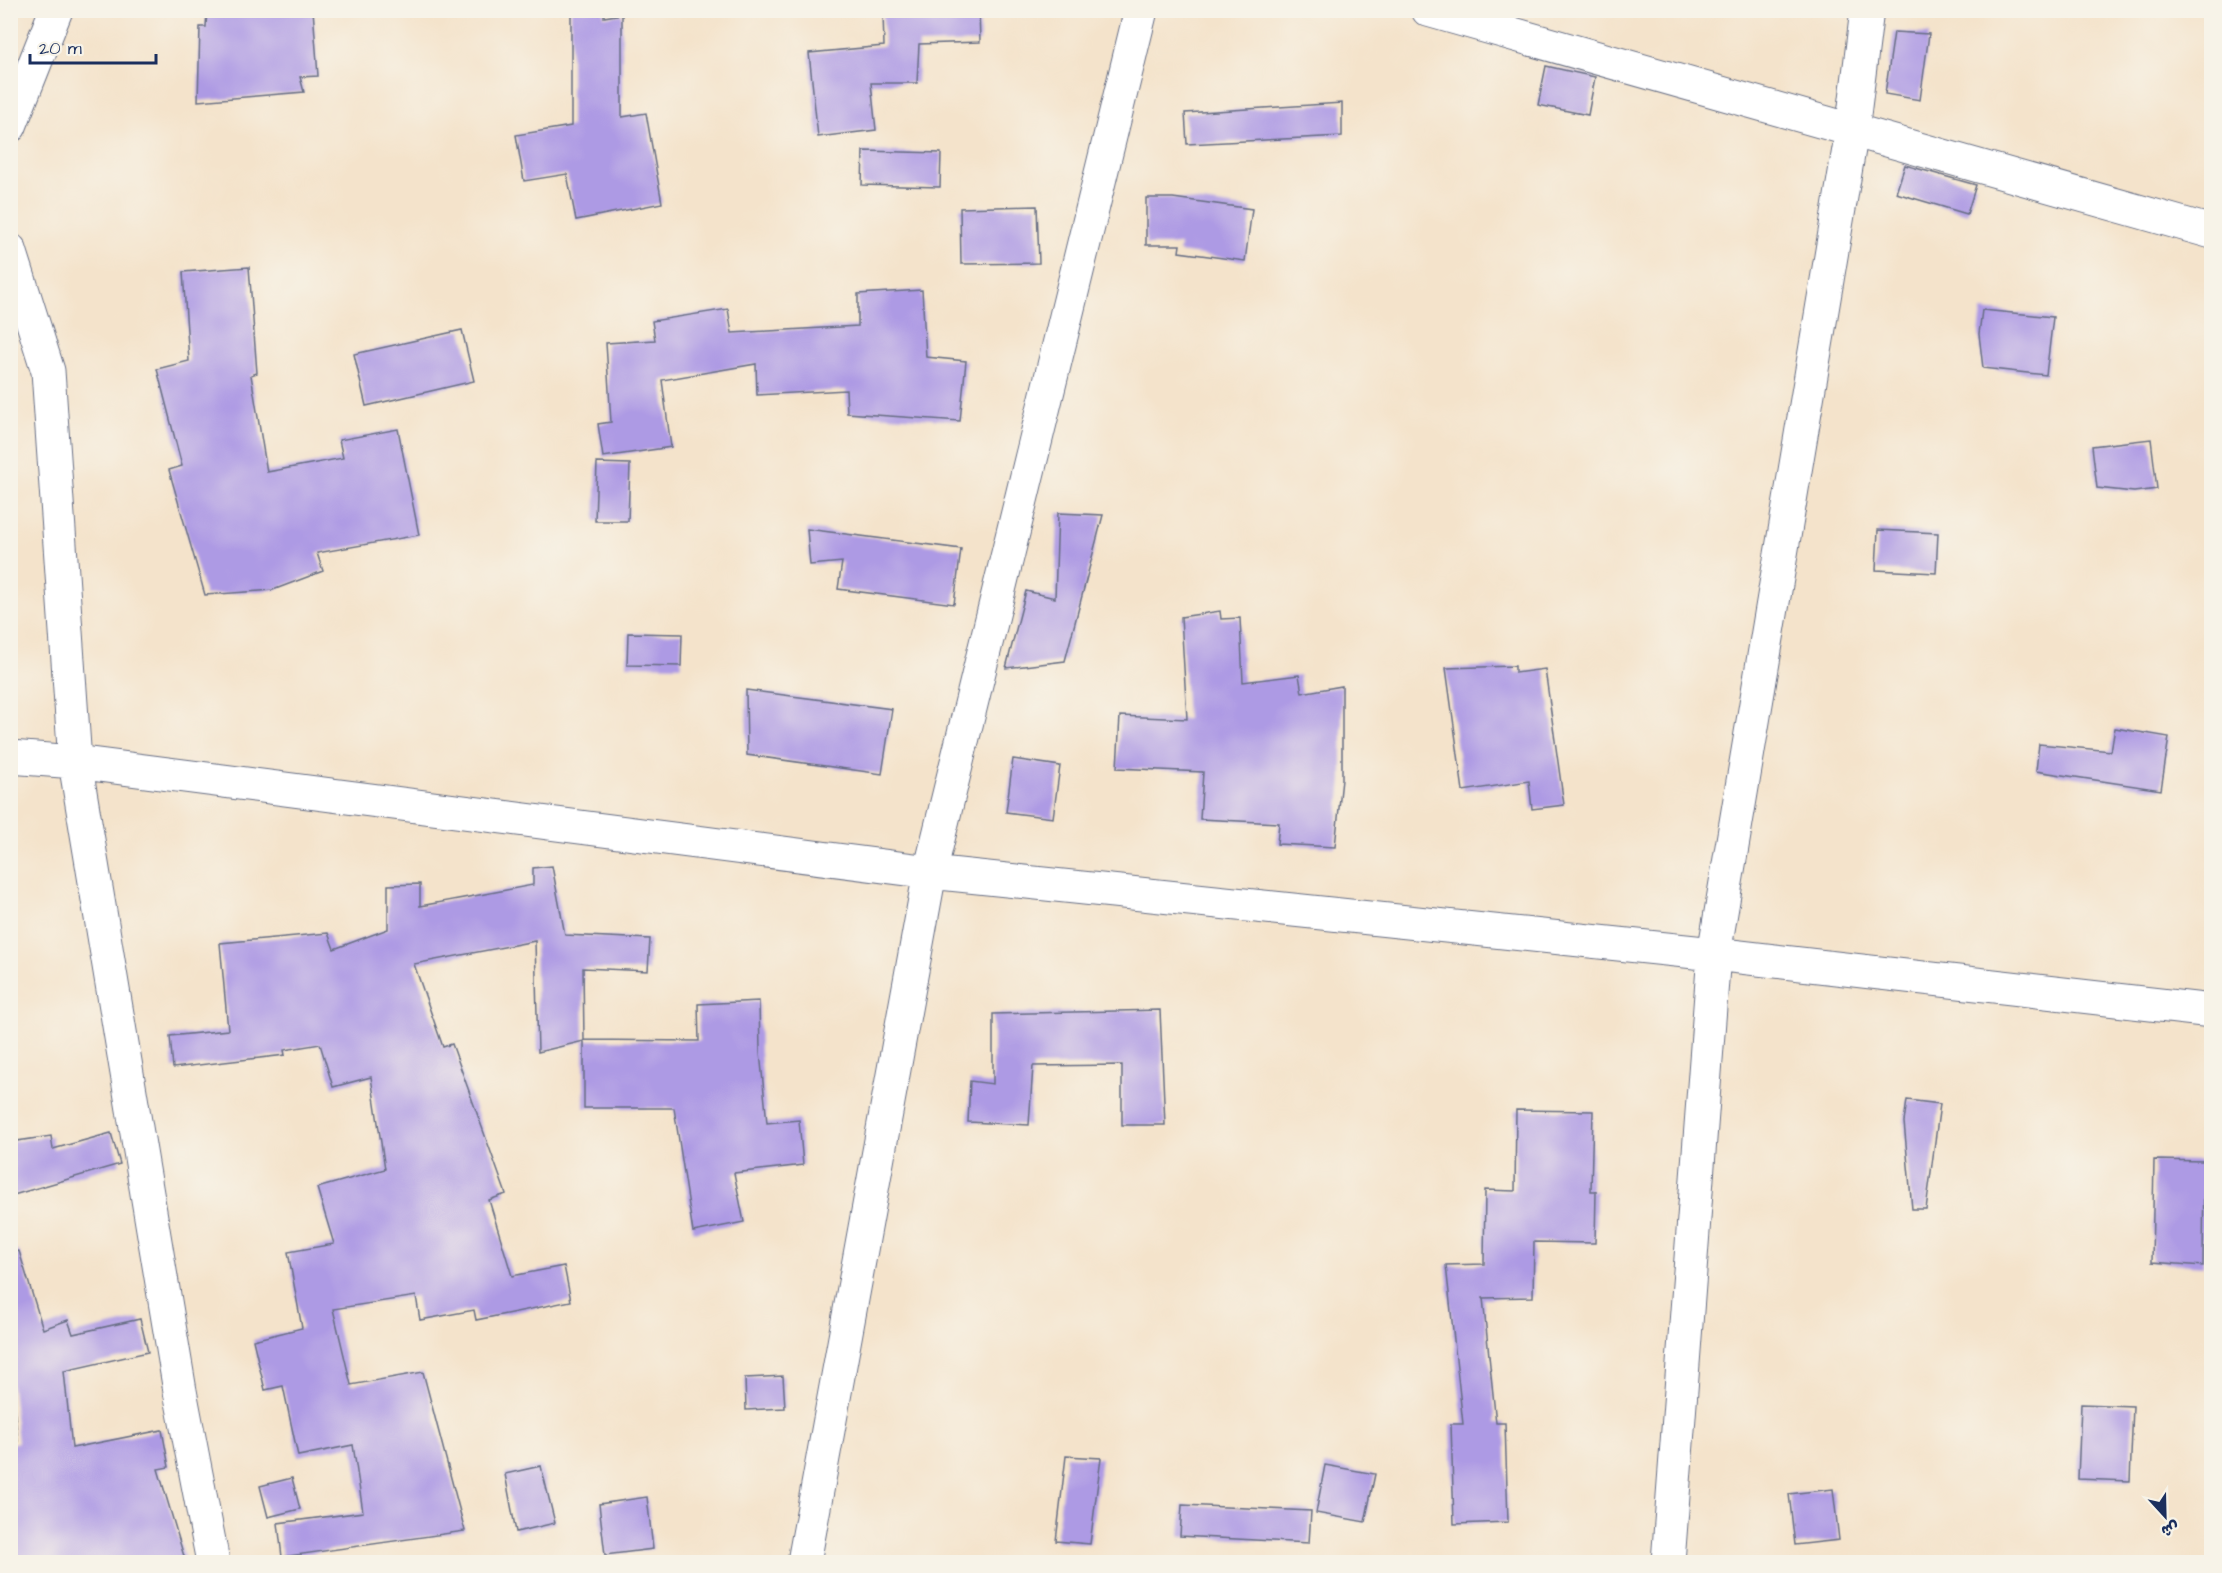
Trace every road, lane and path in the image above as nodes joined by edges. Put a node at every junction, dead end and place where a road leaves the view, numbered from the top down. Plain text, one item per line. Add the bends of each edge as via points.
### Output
1 (56, 10) edge
2 (1141, 10) edge
3 (1428, 10) edge
4 (1867, 10) edge
5 (10, 126) edge
6 (1852, 131) junction
7 (2211, 232) edge
8 (10, 250) edge
9 (10, 757) edge
10 (75, 762) junction
11 (930, 872) junction
12 (1714, 954) junction
13 (2211, 1011) edge
14 (213, 1563) edge
15 (804, 1563) edge
16 (1668, 1563) edge

1 - 5 street
2 - 11 street
3 - 6 street
4 - 6 street
6 - 7 street
6 - 12 street
8 - 10 street via 48,370
9 - 10 street
10 - 11 street
10 - 14 street via 180,1391
11 - 12 street
11 - 15 street
12 - 13 street
12 - 16 street

